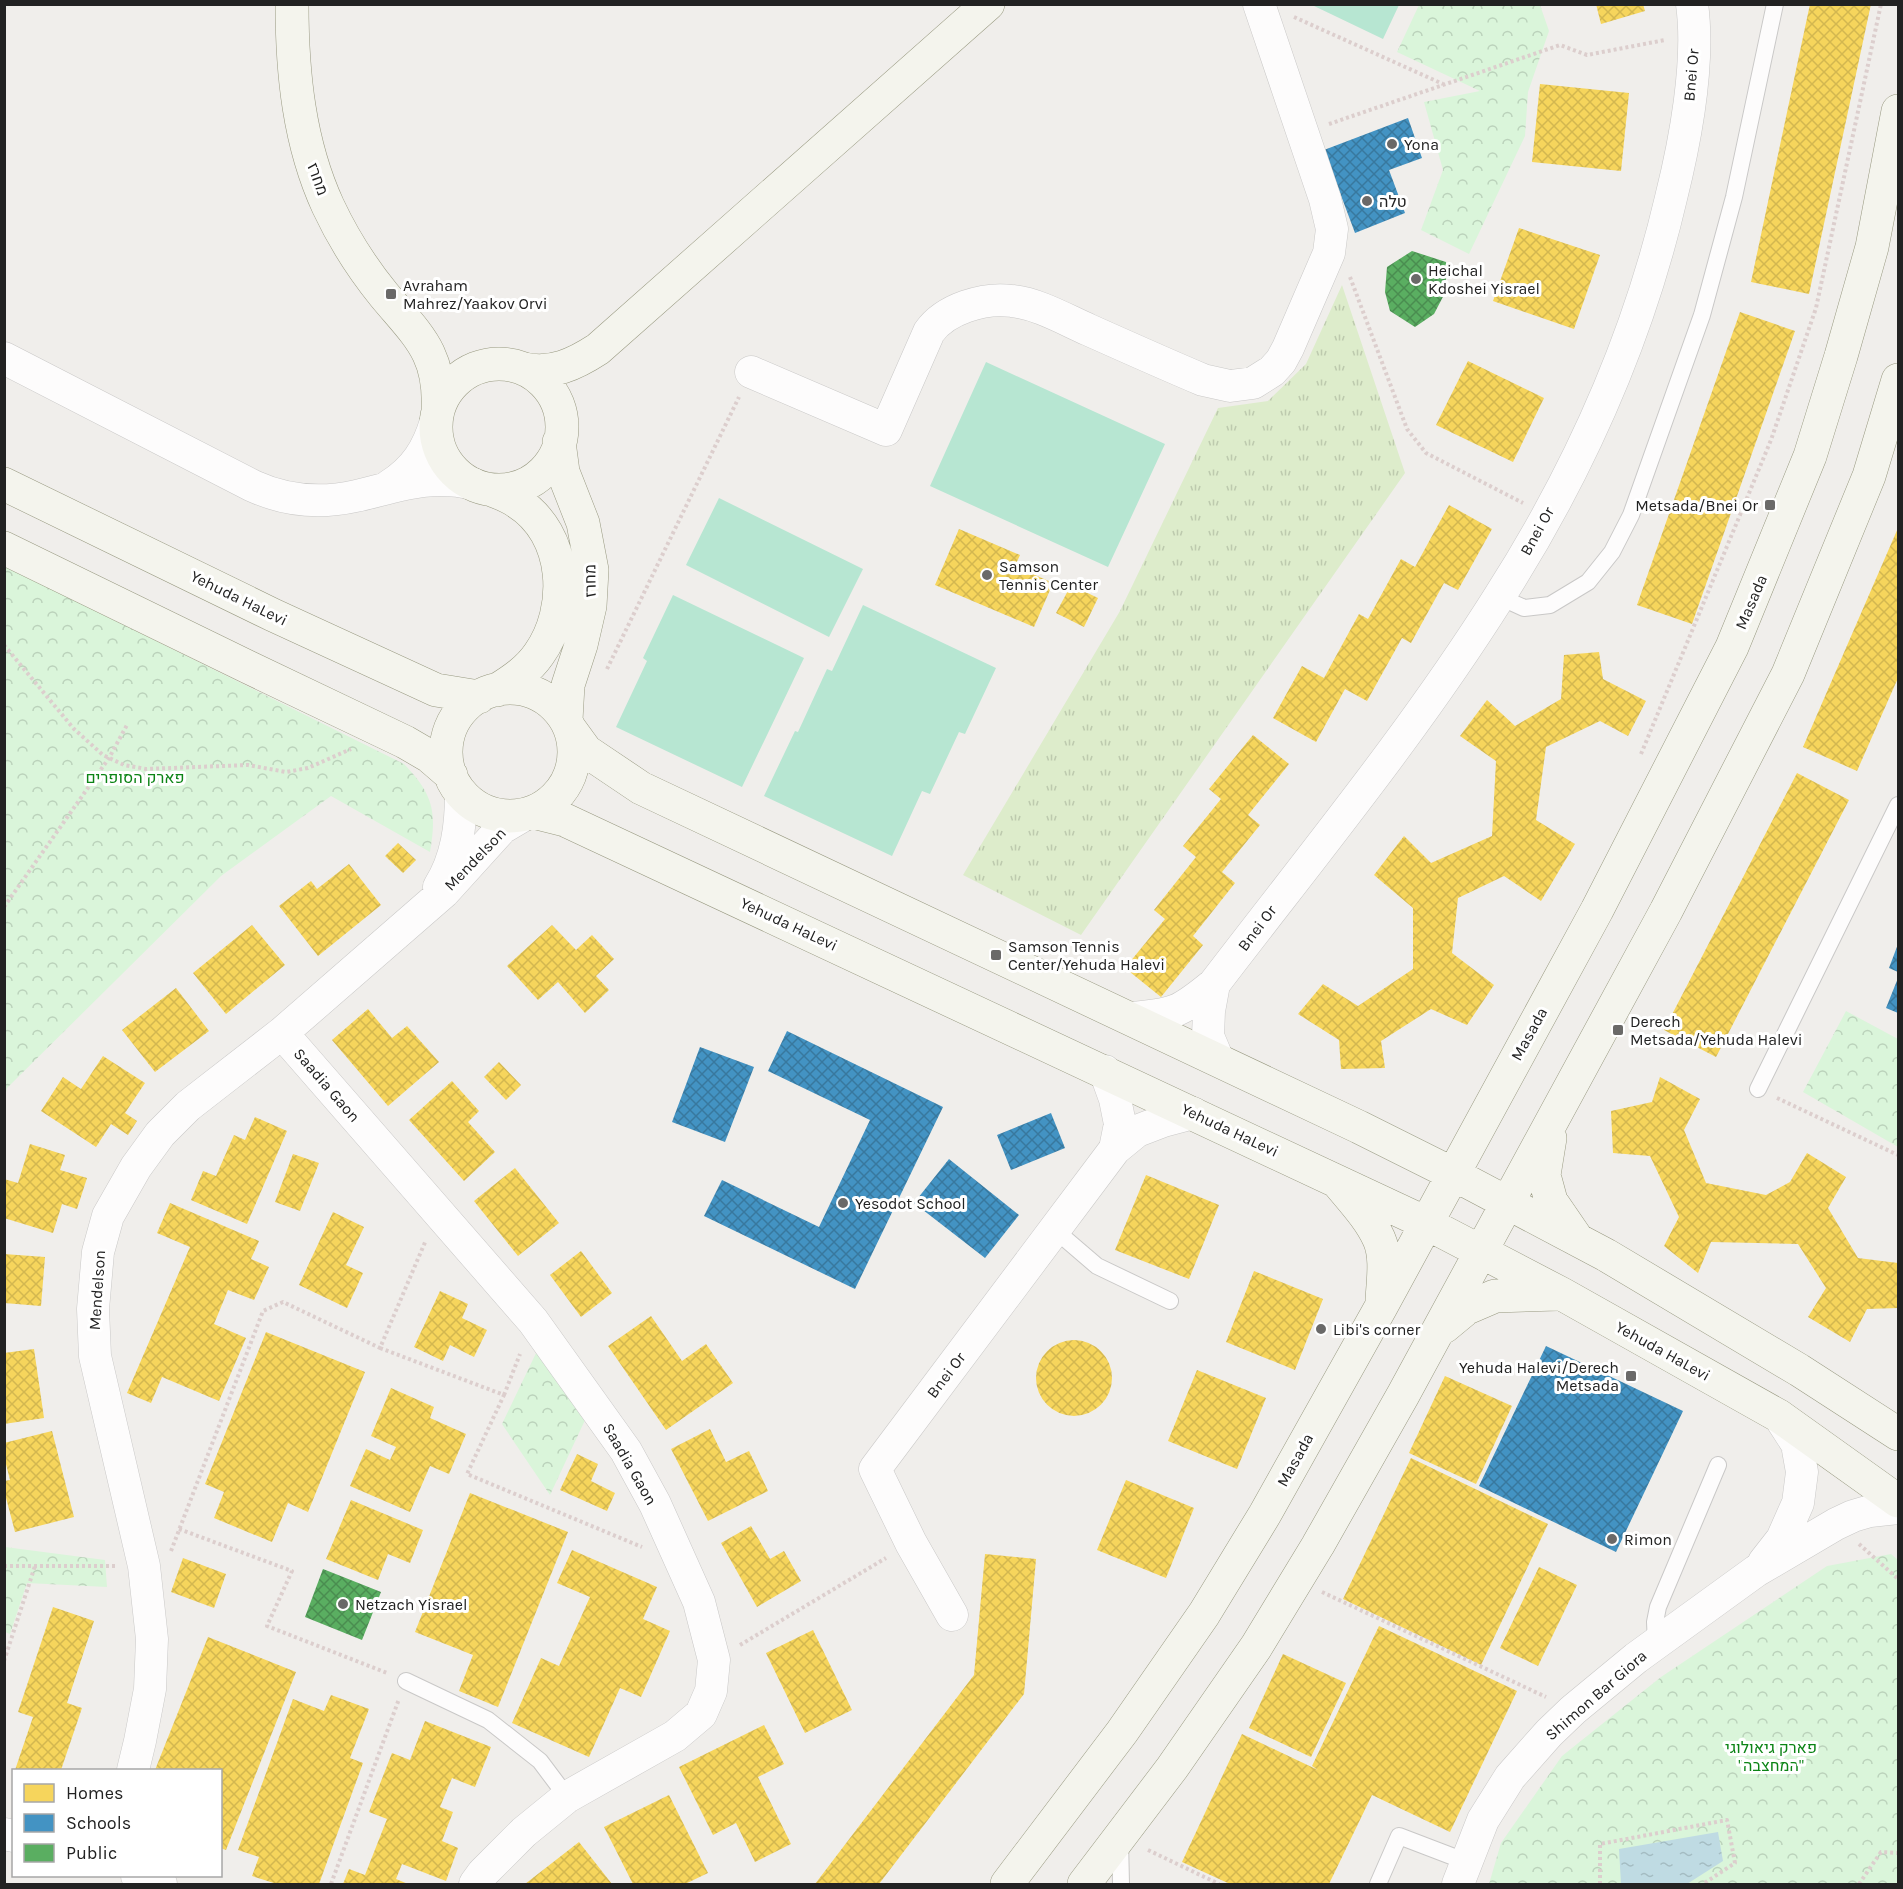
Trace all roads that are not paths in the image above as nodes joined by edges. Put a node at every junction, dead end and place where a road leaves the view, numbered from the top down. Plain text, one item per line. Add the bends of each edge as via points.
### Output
1 (292, 4) edge
2 (988, 4) edge
3 (1775, 4) edge
4 (1273, 9) edge
5 (1693, 19) edge
6 (1899, 111) edge
7 (413, 327) junction
8 (598, 349) junction
9 (4, 358) edge
10 (509, 366) junction
11 (751, 372) road end
12 (1899, 380) edge
13 (437, 416) junction
14 (560, 433) junction
15 (4, 484) edge
16 (482, 487) junction
17 (383, 489) junction
18 (4, 548) edge
19 (1500, 597) junction
20 (488, 693) junction
21 (568, 725) junction
22 (456, 784) junction
23 (1899, 805) edge
24 (529, 813) junction
25 (428, 905) junction
26 (1214, 984) junction
27 (1130, 1018) junction
28 (282, 1033) junction
29 (1218, 1060) junction
30 (1105, 1071) junction
31 (1758, 1089) road end
32 (1193, 1113) junction
33 (1554, 1116) junction
34 (1115, 1149) junction
35 (1453, 1174) junction
36 (1335, 1179) junction
37 (1507, 1203) junction
38 (1426, 1222) junction
39 (1054, 1230) junction
40 (1578, 1240) junction
41 (1481, 1251) junction
42 (1562, 1294) junction
43 (1170, 1301) dead end
44 (1381, 1306) junction
45 (1437, 1332) junction
46 (1885, 1414) edge
47 (1779, 1416) junction
48 (1899, 1434) edge
49 (1718, 1465) dead end
50 (1899, 1501) edge
51 (1899, 1508) edge
52 (1756, 1571) junction
53 (952, 1615) dead end
54 (1656, 1644) junction
55 (406, 1681) road end
56 (132, 1769) edge
57 (567, 1797) junction
58 (1120, 1837) junction
59 (1463, 1873) edge
60 (142, 1877) edge
61 (161, 1884) edge
62 (476, 1884) edge
63 (1006, 1884) edge
64 (1084, 1884) edge
65 (1121, 1884) edge
66 (1378, 1884) edge

1 - 7 main road, מחרז via 297,94 316,177 342,234 361,264
2 - 8 main road
3 - 19 lane via 1734,197 1702,315 1631,515 1612,552 1588,582 1550,605 1524,608
4 - 11 street via 1302,133 1330,217 1331,247 1288,348 1272,370 1253,383 1230,386 1203,380 1042,309 1007,300 966,307 937,323 929,332 886,430
5 - 19 street, Bnei Or via 1692,74 1683,150 1642,303 1585,440
6 - 35 main road, Masada via 1872,247 1810,456 1732,648
7 - 10 main road, מחרז via 456,355
7 - 13 main road, מחרז via 436,372
8 - 10 main road via 558,369 534,371
8 - 14 main road via 576,382
9 - 17 street via 272,494 330,500
10 - 13 main road via 476,368 459,378 446,392
10 - 14 main road via 541,380 553,395 560,413
12 - 33 main road via 1869,476 1788,674 1666,912
13 - 16 main road via 437,440 444,458 456,473
13 - 17 street via 430,441 417,461
14 - 16 main road via 551,461 538,476 521,486 502,490
14 - 21 main road, מחרז via 563,472 583,523 592,570 587,624 568,685
15 - 20 main road, Yehuda HaLevi via 436,690
16 - 17 street via 427,479
16 - 20 main road, מחרז via 518,502 536,519 550,540 560,586 559,610 538,655 520,675
18 - 22 main road via 386,733 429,756
19 - 26 street, Bnei Or via 1410,727
20 - 21 main road via 517,688 537,694 553,705
20 - 22 main road via 463,709 452,726 448,766
21 - 24 main road via 574,758 569,778 557,795
21 - 27 main road via 586,751 641,788
22 - 24 main road via 475,806 494,814
22 - 25 street, Mendelson via 461,819 457,844 443,881
23 - 31 lane
24 - 25 street, Mendelson via 502,828
24 - 30 main road, Yehuda HaLevi via 565,820
25 - 28 street, Mendelson
26 - 27 street, Bnei Or via 1185,1008 1163,1016
26 - 29 street, Bnei Or via 1208,1036
27 - 29 main road
28 - 56 street, Mendelson via 188,1106 160,1134 108,1216 98,1252 93,1309 95,1356 156,1562 150,1689
28 - 57 street, Saadia Gaon via 533,1321 626,1451 655,1504 699,1602 714,1660 711,1691 701,1714 675,1736
29 - 35 main road
30 - 32 main road, Yehuda HaLevi
30 - 34 street, Bnei Or via 1120,1124
32 - 34 street, Bnei Or via 1137,1131
32 - 36 main road, Yehuda HaLevi
33 - 37 main road
33 - 40 main road via 1544,1175 1551,1201
34 - 39 street, Bnei Or
35 - 37 main road
35 - 38 main road, Masada
36 - 38 main road, Yehuda HaLevi
36 - 44 main road via 1380,1240
37 - 40 main road
37 - 41 main road
38 - 41 main road, Yehuda HaLevi
38 - 44 main road, Masada
39 - 43 lane via 1097,1266
39 - 53 street, Bnei Or via 875,1469
40 - 46 main road
41 - 42 main road, Yehuda HaLevi
41 - 45 main road
42 - 45 main road via 1495,1296 1467,1308
42 - 47 main road, Yehuda HaLevi
44 - 63 main road, Masada via 1265,1514 1204,1614 1122,1732
45 - 58 main road via 1256,1647
46 - 48 main road
47 - 50 main road, Yehuda HaLevi
47 - 52 street, Shimon Bar Giora via 1797,1444 1802,1472 1798,1503 1782,1539
49 - 54 lane via 1658,1607
51 - 52 street, Shimon Bar Giora via 1870,1511 1836,1524
52 - 54 street, Shimon Bar Giora
54 - 59 street, Shimon Bar Giora via 1574,1710 1510,1777 1483,1820
55 - 57 lane via 488,1720 540,1761
57 - 62 street, Saadia Gaon via 524,1832
58 - 64 main road
58 - 65 lane
59 - 66 lane via 1400,1836
60 - 61 street

